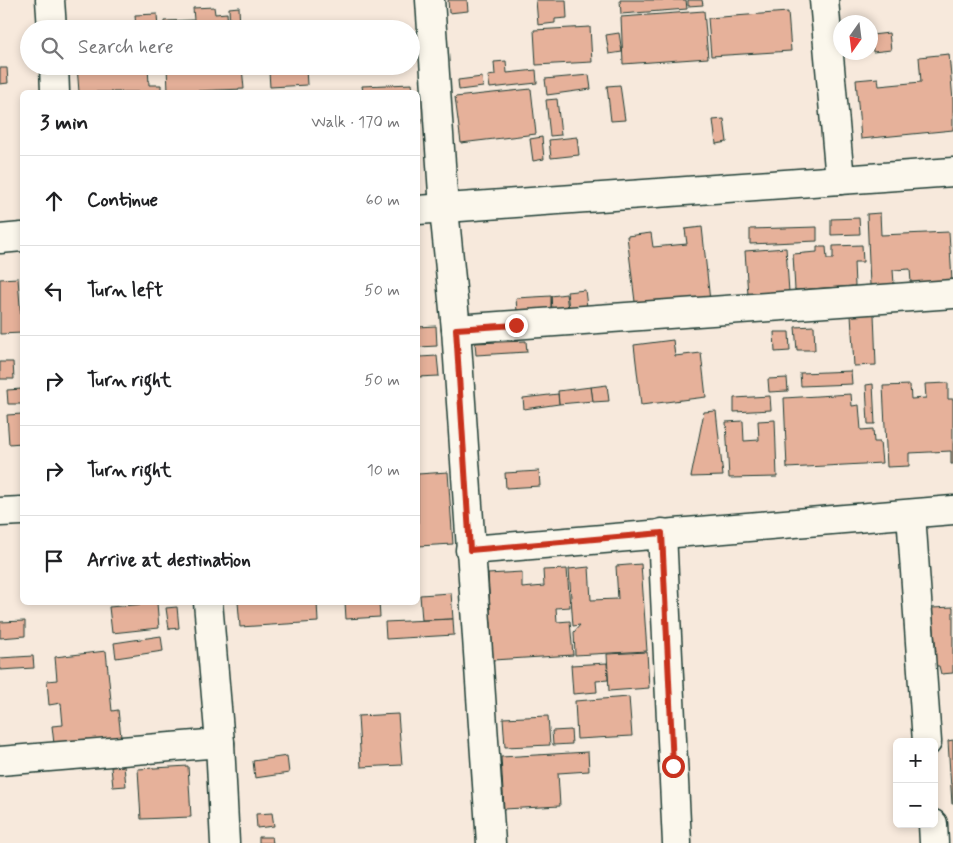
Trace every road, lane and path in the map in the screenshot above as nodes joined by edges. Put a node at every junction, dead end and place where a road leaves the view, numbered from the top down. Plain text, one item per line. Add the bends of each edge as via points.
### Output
1 (50, 0) edge
2 (430, 0) edge
3 (824, 0) edge
4 (51, 20) edge
5 (55, 75) edge
6 (56, 90) edge
7 (953, 172) edge
8 (840, 180) junction
9 (431, 210) edge
10 (20, 238) edge
11 (0, 239) edge
12 (953, 294) edge
13 (456, 329) junction
14 (953, 510) edge
15 (20, 511) edge
16 (0, 512) edge
17 (911, 514) junction
18 (662, 533) junction
19 (470, 550) junction
20 (208, 605) edge
21 (927, 738) edge
22 (220, 743) junction
23 (0, 761) edge
24 (932, 828) edge
25 (953, 842) edge
26 (225, 843) edge
27 (491, 843) edge
28 (677, 843) edge
29 (934, 843) edge
30 (940, 843) edge

1 - 4 street
2 - 9 street
3 - 8 street
5 - 6 street
7 - 8 street
8 - 9 street
9 - 13 street
10 - 11 street
12 - 13 street
13 - 19 street
14 - 17 street
15 - 16 street
17 - 18 street
17 - 21 street
18 - 19 street
18 - 28 street
19 - 27 street
20 - 22 street
22 - 23 street
22 - 26 street
24 - 29 street
25 - 30 street

